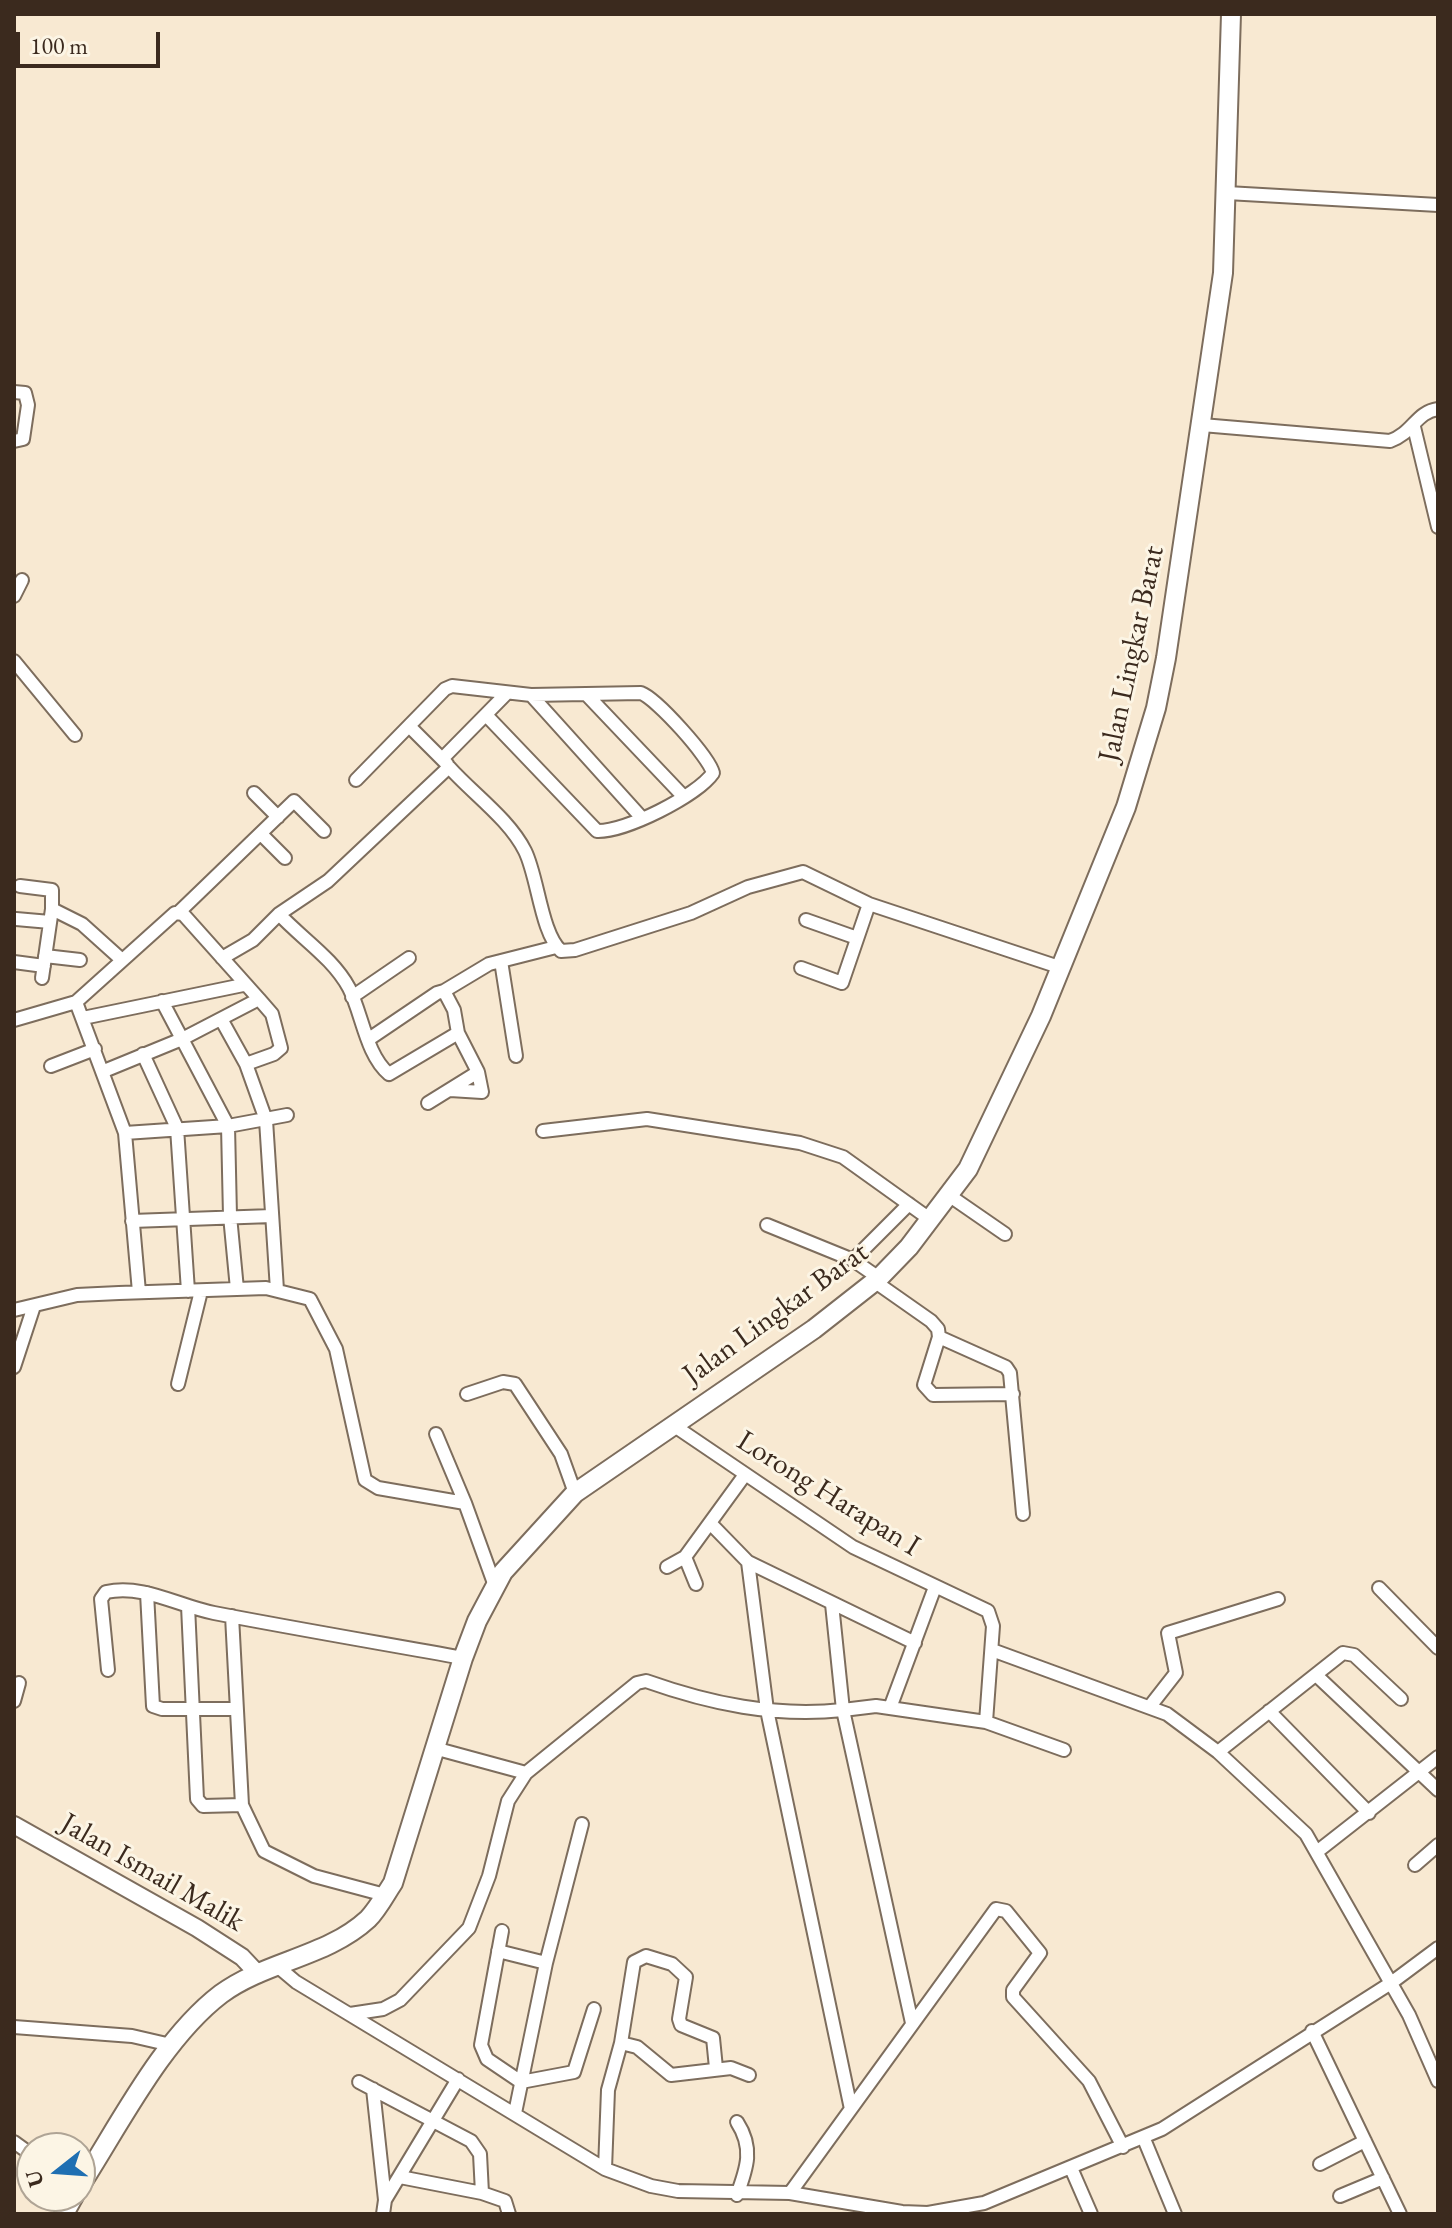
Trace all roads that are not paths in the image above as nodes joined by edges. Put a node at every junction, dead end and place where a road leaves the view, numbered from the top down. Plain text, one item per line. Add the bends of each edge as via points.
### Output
1 (1231, 14) edge
2 (1227, 193) junction
3 (1438, 205) edge
4 (14, 392) edge
5 (1438, 409) edge
6 (1202, 425) junction
7 (1414, 427) junction
8 (14, 441) edge
9 (1438, 527) edge
10 (22, 580) dead end
11 (14, 596) edge
12 (14, 661) edge
13 (506, 694) junction
14 (531, 695) junction
15 (587, 695) junction
16 (486, 715) junction
17 (409, 726) junction
18 (75, 735) dead end
19 (446, 763) junction
20 (356, 780) dead end
21 (305, 790) dead end
22 (254, 793) dead end
23 (684, 797) junction
24 (294, 801) junction
25 (278, 817) junction
26 (641, 817) junction
27 (324, 831) dead end
28 (261, 834) junction
29 (285, 858) dead end
30 (20, 886) dead end
31 (869, 904) junction
32 (52, 909) junction
33 (179, 912) junction
34 (279, 914) junction
35 (16, 919) edge
36 (806, 920) dead end
37 (50, 922) junction
38 (857, 938) junction
39 (556, 947) junction
40 (222, 958) junction
41 (409, 958) dead end
42 (80, 960) dead end
43 (122, 960) junction
44 (501, 961) junction
45 (14, 962) edge
46 (43, 966) junction
47 (1059, 967) junction
48 (801, 968) dead end
49 (243, 985) junction
50 (444, 991) junction
51 (352, 997) junction
52 (259, 999) junction
53 (162, 1001) junction
54 (76, 1002) junction
55 (83, 1018) junction
56 (221, 1019) junction
57 (14, 1020) edge
58 (458, 1033) junction
59 (182, 1039) junction
60 (369, 1039) junction
61 (95, 1049) junction
62 (143, 1054) junction
63 (516, 1056) dead end
64 (246, 1064) junction
65 (51, 1066) dead end
66 (104, 1071) junction
67 (478, 1072) junction
68 (449, 1090) junction
69 (428, 1103) dead end
70 (287, 1115) dead end
71 (266, 1120) junction
72 (228, 1126) junction
73 (177, 1128) junction
74 (543, 1131) dead end
75 (125, 1133) junction
76 (950, 1196) junction
77 (909, 1204) junction
78 (230, 1216) junction
79 (272, 1216) junction
80 (184, 1219) junction
81 (931, 1220) junction
82 (132, 1221) junction
83 (767, 1225) dead end
84 (1005, 1234) dead end
85 (853, 1260) junction
86 (876, 1280) junction
87 (237, 1289) junction
88 (277, 1290) junction
89 (194, 1291) junction
90 (139, 1292) junction
91 (34, 1306) junction
92 (14, 1310) edge
93 (939, 1337) junction
94 (14, 1367) edge
95 (178, 1384) dead end
96 (467, 1394) dead end
97 (1013, 1394) junction
98 (673, 1425) junction
99 (436, 1434) dead end
100 (744, 1476) junction
101 (575, 1493) junction
102 (465, 1503) junction
103 (1023, 1514) dead end
104 (711, 1524) junction
105 (685, 1557) junction
106 (748, 1562) junction
107 (667, 1567) dead end
108 (696, 1584) dead end
109 (495, 1586) junction
110 (935, 1587) junction
111 (1379, 1588) dead end
112 (147, 1593) junction
113 (1278, 1599) dead end
114 (832, 1604) junction
115 (188, 1606) junction
116 (232, 1616) junction
117 (915, 1643) junction
118 (1438, 1648) edge
119 (992, 1650) junction
120 (463, 1658) junction
121 (108, 1670) dead end
122 (1316, 1675) junction
123 (19, 1683) dead end
124 (1401, 1699) dead end
125 (14, 1701) edge
126 (1151, 1705) junction
127 (890, 1708) junction
128 (235, 1709) junction
129 (195, 1710) junction
130 (767, 1710) junction
131 (843, 1710) junction
132 (1269, 1711) junction
133 (986, 1722) junction
134 (434, 1748) junction
135 (1064, 1750) dead end
136 (1218, 1752) junction
137 (1438, 1757) edge
138 (526, 1773) junction
139 (1422, 1773) junction
140 (1438, 1790) edge
141 (242, 1805) junction
142 (1369, 1813) junction
143 (582, 1824) dead end
144 (14, 1825) edge
145 (1438, 1845) edge
146 (1318, 1851) junction
147 (1415, 1865) dead end
148 (385, 1895) junction
149 (502, 1931) dead end
150 (1438, 1948) edge
151 (498, 1951) junction
152 (546, 1963) junction
153 (277, 1966) junction
154 (258, 1974) junction
155 (1391, 1983) junction
156 (594, 2009) dead end
157 (350, 2014) junction
158 (912, 2023) junction
159 (14, 2027) edge
160 (1312, 2031) junction
161 (621, 2043) junction
162 (171, 2045) junction
163 (716, 2068) junction
164 (749, 2075) dead end
165 (458, 2079) junction
166 (1438, 2081) edge
167 (359, 2082) dead end
168 (521, 2082) junction
169 (373, 2089) junction
170 (851, 2109) junction
171 (515, 2113) junction
172 (431, 2121) junction
173 (737, 2122) dead end
174 (1144, 2139) junction
175 (1365, 2141) junction
176 (1123, 2147) junction
177 (96, 2161) edge
178 (1320, 2164) dead end
179 (1071, 2168) junction
180 (605, 2169) junction
181 (400, 2177) junction
182 (1383, 2178) junction
183 (482, 2193) junction
184 (790, 2193) junction
185 (737, 2195) junction
186 (1340, 2196) dead end
187 (385, 2200) junction
188 (987, 2208) edge
189 (383, 2214) edge
190 (509, 2214) edge
191 (1091, 2214) edge
192 (1175, 2214) edge
193 (1400, 2214) edge

1 - 2 highway, Jalan Lingkar Barat
2 - 3 street
2 - 6 highway, Jalan Lingkar Barat via 1223,273
4 - 8 street via 25,393 28,405 23,439
5 - 7 street via 1424,412
6 - 7 street via 1390,441
6 - 47 highway, Jalan Lingkar Barat via 1156,708 1126,807
7 - 9 street
10 - 11 street
12 - 18 street
13 - 14 street
13 - 16 street
13 - 17 street via 448,687
14 - 15 street
14 - 26 street
15 - 23 street
15 - 23 street via 641,693 656,704 713,768 711,776
16 - 19 street
16 - 26 street via 593,829 609,830
17 - 19 street
17 - 20 street
19 - 34 street via 328,881
19 - 39 street via 519,841
21 - 24 street
22 - 25 street
23 - 26 street
24 - 25 street
24 - 27 street
25 - 28 street
28 - 29 street
28 - 33 street
30 - 32 street via 52,890
31 - 38 street
31 - 39 street via 817,876 797,872 575,950
31 - 47 street
32 - 37 street
32 - 43 street via 82,924
33 - 40 street
33 - 43 street
34 - 40 street via 253,940
34 - 51 street via 333,967
35 - 37 street
36 - 38 street
37 - 46 street
38 - 48 street via 842,983
39 - 44 street
40 - 49 street
41 - 51 street
42 - 46 street
43 - 54 street
44 - 50 street
44 - 63 street
45 - 46 street
47 - 76 highway, Jalan Lingkar Barat via 990,1129
49 - 52 street
49 - 53 street
50 - 58 street
50 - 60 street
51 - 60 street
52 - 56 street
52 - 64 street via 272,1014 281,1048
53 - 55 street
53 - 59 street
54 - 55 street
54 - 57 street
55 - 61 street
56 - 59 street
56 - 64 street
58 - 60 street via 394,1074 384,1070
58 - 67 street
59 - 62 street
59 - 72 street
61 - 65 street
61 - 66 street
62 - 66 street
62 - 73 street
64 - 71 street
66 - 75 street
67 - 68 street
67 - 68 street via 482,1092
68 - 69 street
70 - 71 street
71 - 72 street
71 - 79 street
72 - 73 street
72 - 78 street
73 - 75 street
73 - 80 street
74 - 77 street via 647,1119 760,1135 834,1153
75 - 82 street
76 - 81 highway, Jalan Lingkar Barat
76 - 84 street
77 - 81 street
77 - 85 street
78 - 79 street
78 - 80 street
78 - 87 street
79 - 88 street
80 - 82 street
80 - 89 street
81 - 86 highway, Jalan Lingkar Barat
82 - 90 street
83 - 85 street
85 - 86 street
86 - 93 street via 931,1321
86 - 98 highway, Jalan Lingkar Barat
87 - 88 street
87 - 89 street
88 - 102 street via 310,1299 325,1324 336,1349 365,1480 378,1488
89 - 90 street
89 - 95 street
90 - 91 street via 77,1295
91 - 92 street
91 - 94 street
93 - 97 street via 1006,1367
93 - 97 street via 924,1385 927,1391
96 - 101 street via 503,1382 515,1384 561,1454
97 - 103 street
98 - 100 street, Lorong Harapan I
98 - 101 highway, Jalan Lingkar Barat
99 - 102 street
100 - 104 street
100 - 110 street, Lorong Harapan I via 853,1547
101 - 109 highway, Jalan Lingkar Barat via 524,1546
102 - 109 street
104 - 105 street
104 - 106 street
105 - 107 street
105 - 108 street
106 - 114 street
106 - 130 street
109 - 120 highway, Jalan Lingkar Barat
110 - 117 street
110 - 119 street, Lorong Harapan I via 988,1611
111 - 118 street
112 - 115 street
112 - 121 street via 119,1590 103,1595
112 - 129 street via 152,1704
113 - 126 street via 1168,1633 1176,1673
114 - 117 street
114 - 131 street
115 - 116 street
115 - 129 street
116 - 120 street
116 - 128 street
117 - 127 street
119 - 126 street
119 - 133 street
120 - 134 highway, Jalan Lingkar Barat
122 - 124 street via 1349,1653
122 - 132 street
122 - 139 street
123 - 125 street
126 - 136 street
127 - 131 street via 864,1705
127 - 133 street
128 - 129 street
128 - 141 street
129 - 141 street via 198,1802
130 - 131 street
130 - 138 street via 721,1706 640,1682
130 - 170 street
131 - 158 street
132 - 136 street
132 - 142 street
133 - 135 street
134 - 138 street
134 - 148 highway, Jalan Lingkar Barat
136 - 146 street
137 - 139 street
138 - 157 street via 508,1801 469,1928 400,2000 383,2009
139 - 140 street
139 - 142 street
141 - 148 street via 264,1851 314,1876
142 - 146 street
143 - 152 street
144 - 154 main road, Jalan Ismail Malik via 197,1928
145 - 147 street
146 - 155 street
148 - 153 highway, Jalan Lingkar Barat via 369,1918 338,1941
149 - 151 street
150 - 155 street
151 - 152 street
151 - 168 street via 481,2050
152 - 168 street
153 - 154 highway, Jalan Lingkar Barat
153 - 157 street
154 - 162 highway, Jalan Lingkar Barat via 200,2011
155 - 160 street
155 - 166 street
156 - 168 street via 574,2072
157 - 165 street
158 - 170 street
158 - 176 street via 993,1911 1003,1909 1040,1953 1013,1997 1089,2081
159 - 162 street via 132,2036
160 - 174 street
160 - 175 street
161 - 163 street via 637,2047 671,2075
161 - 163 street via 634,1962 646,1956 672,1964 686,1977 679,2019 681,2025 713,2038
161 - 180 street via 608,2090
162 - 177 highway, Jalan Lingkar Barat
163 - 164 street
165 - 171 street
165 - 172 street
167 - 169 street
168 - 171 street
169 - 172 street
169 - 187 street
170 - 184 street
171 - 180 street
172 - 181 street
172 - 183 street via 476,2148
173 - 185 street via 748,2155
174 - 176 street
174 - 192 street
175 - 178 street
175 - 182 street
176 - 179 street
179 - 188 street
179 - 191 street
180 - 185 street via 665,2189
181 - 183 street
181 - 187 street
182 - 186 street
182 - 193 street
183 - 190 street via 505,2201
184 - 185 street
184 - 188 street via 928,2213
187 - 189 street

